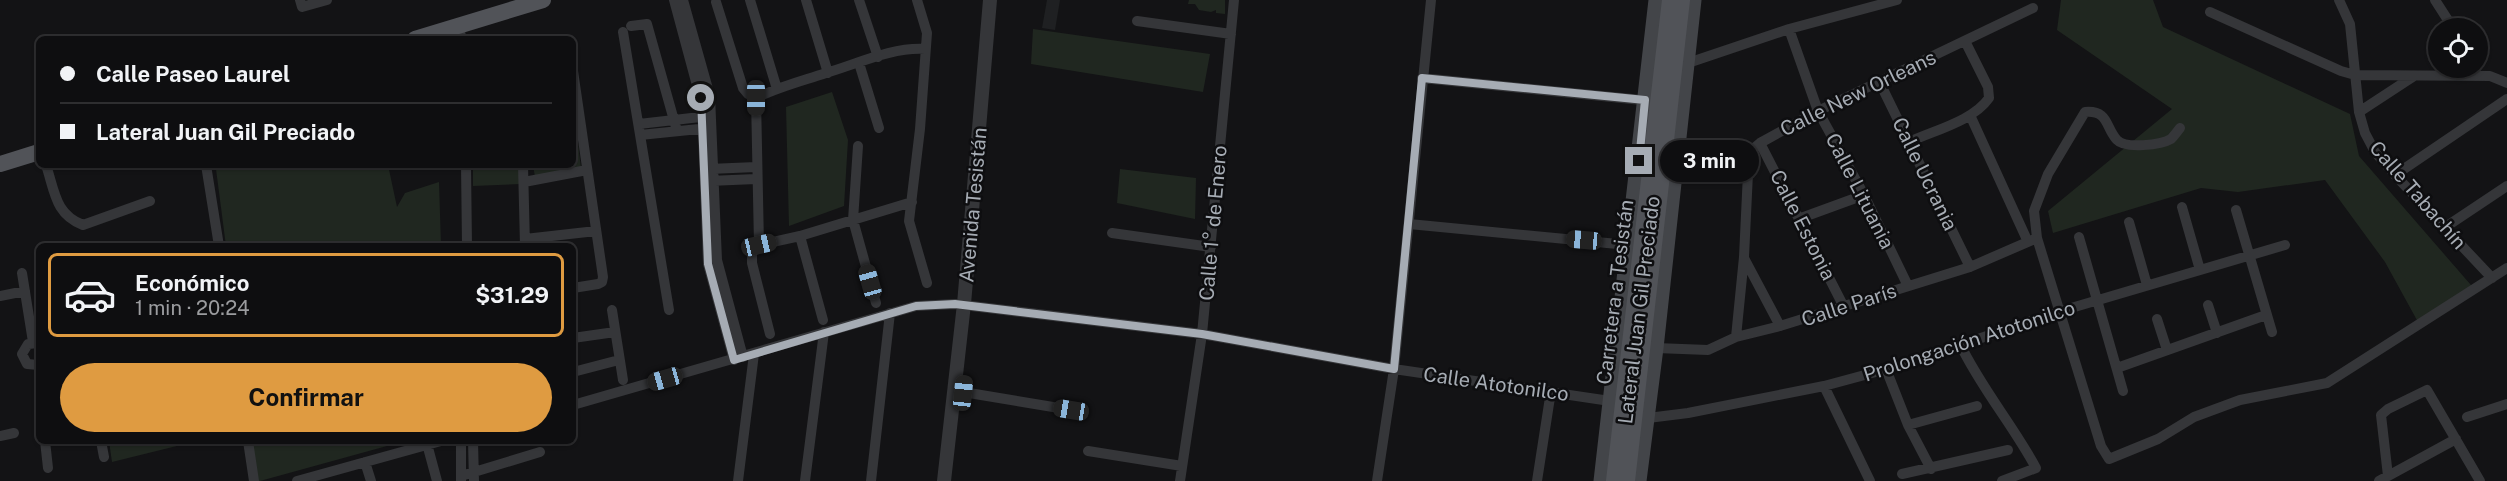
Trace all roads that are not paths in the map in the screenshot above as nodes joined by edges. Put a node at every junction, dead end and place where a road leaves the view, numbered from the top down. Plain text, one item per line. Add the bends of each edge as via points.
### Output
1 (300, 0) edge
2 (327, 0) edge
3 (543, 0) edge
4 (674, 0) edge
5 (683, 0) edge
6 (750, 0) edge
7 (806, 0) edge
8 (859, 0) edge
9 (917, 0) edge
10 (990, 0) edge
11 (999, 0) edge
12 (1234, 0) edge
13 (1431, 0) edge
14 (1656, 0) edge
15 (1670, 0) edge
16 (1682, 0) edge
17 (1694, 0) edge
18 (1897, 0) edge
19 (2339, 0) edge
20 (2435, 0) edge
21 (716, 2) edge
22 (2033, 8) dead end
23 (2210, 12) dead end
24 (2447, 18) edge
25 (1137, 21) dead end
26 (1788, 29) junction
27 (460, 32) edge
28 (1231, 34) junction
29 (434, 36) edge
30 (1965, 41) junction
31 (925, 49) junction
32 (878, 57) junction
33 (859, 63) junction
34 (1688, 63) junction
35 (828, 73) junction
36 (2355, 75) junction
37 (2414, 76) junction
38 (1422, 78) junction
39 (1879, 81) junction
40 (2507, 83) edge
41 (777, 88) junction
42 (576, 92) edge
43 (756, 98) junction
44 (2507, 99) edge
45 (1651, 101) junction
46 (1818, 111) junction
47 (2359, 112) junction
48 (1970, 115) junction
49 (708, 122) junction
50 (677, 126) junction
51 (879, 128) dead end
52 (2180, 128) dead end
53 (639, 130) junction
54 (1760, 142) junction
55 (1909, 142) junction
56 (858, 146) dead end
57 (1679, 147) junction
58 (1749, 152) junction
59 (36, 153) edge
60 (0, 164) edge
61 (756, 167) junction
62 (47, 168) edge
63 (206, 168) edge
64 (465, 168) edge
65 (523, 168) edge
66 (709, 169) junction
67 (587, 170) junction
68 (2395, 175) junction
69 (756, 179) junction
70 (710, 181) junction
71 (524, 182) junction
72 (2507, 186) edge
73 (1864, 195) junction
74 (150, 201) dead end
75 (912, 202) junction
76 (2182, 207) dead end
77 (2236, 210) dead end
78 (1801, 218) junction
79 (853, 220) junction
80 (2129, 222) dead end
81 (1409, 224) junction
82 (2444, 228) junction
83 (596, 231) junction
84 (1112, 233) dead end
85 (800, 236) junction
86 (2079, 237) dead end
87 (2033, 240) junction
88 (525, 242) edge
89 (219, 243) edge
90 (467, 243) edge
91 (1628, 244) junction
92 (759, 245) junction
93 (2285, 245) dead end
94 (1210, 247) junction
95 (2250, 256) junction
96 (1744, 257) junction
97 (1970, 267) junction
98 (2507, 268) edge
99 (2200, 270) junction
100 (22, 273) dead end
101 (2492, 278) junction
102 (927, 283) dead end
103 (2147, 285) junction
104 (1908, 286) junction
105 (576, 288) edge
106 (25, 291) junction
107 (0, 296) edge
108 (2097, 300) junction
109 (876, 303) dead end
110 (968, 305) junction
111 (2208, 305) dead end
112 (1844, 307) junction
113 (612, 310) dead end
114 (669, 310) dead end
115 (2061, 311) junction
116 (890, 313) junction
117 (2266, 315) junction
118 (2157, 319) dead end
119 (823, 320) dead end
120 (1780, 326) junction
121 (615, 332) junction
122 (2272, 332) dead end
123 (824, 333) junction
124 (2217, 333) junction
125 (770, 334) dead end
126 (1202, 334) junction
127 (1736, 337) junction
128 (576, 338) edge
129 (36, 342) edge
130 (1960, 344) junction
131 (1656, 348) junction
132 (2167, 350) junction
133 (744, 357) junction
134 (619, 360) junction
135 (36, 365) edge
136 (2117, 368) junction
137 (1394, 369) junction
138 (1886, 369) junction
139 (576, 371) edge
140 (622, 380) dead end
141 (1824, 386) junction
142 (1551, 391) junction
143 (2123, 391) dead end
144 (963, 393) junction
145 (1610, 401) junction
146 (576, 404) edge
147 (2507, 404) edge
148 (1977, 405) dead end
149 (1071, 410) dead end
150 (2467, 417) dead end
151 (1647, 418) junction
152 (1908, 425) junction
153 (14, 433) dead end
154 (0, 436) edge
155 (2456, 439) junction
156 (45, 444) edge
157 (102, 444) edge
158 (248, 444) edge
159 (427, 444) joint
160 (461, 444) edge
161 (473, 444) edge
162 (2007, 450) dead end
163 (1088, 451) dead end
164 (540, 452) dead end
165 (104, 457) dead end
166 (365, 462) junction
167 (1182, 466) junction
168 (48, 468) dead end
169 (1931, 469) junction
170 (1902, 474) dead end
171 (474, 477) edge
172 (2383, 478) edge
173 (461, 479) edge
174 (254, 481) edge
175 (297, 481) edge
176 (371, 481) edge
177 (437, 481) edge
178 (738, 481) edge
179 (805, 481) edge
180 (871, 481) edge
181 (944, 481) edge
182 (953, 481) edge
183 (1180, 481) edge
184 (1377, 481) edge
185 (1537, 481) edge
186 (1601, 481) edge
187 (1614, 481) edge
188 (1627, 481) edge
189 (1639, 481) edge
190 (1870, 481) edge
191 (2002, 481) edge
192 (2480, 481) edge

1 - 2 street via 302,7
3 - 27 main road
4 - 49 street
5 - 49 street via 710,96
6 - 41 street
7 - 35 street
8 - 32 street
9 - 31 street via 927,33
10 - 110 street, Avenida Tesistán
11 - 110 street, Avenida Tesistán
12 - 28 street, Calle 1° de Enero
13 - 38 street
14 - 45 main road, Lateral Juan Gil Preciado
15 - 45 main road, Carretera a Tesistán
16 - 188 main road, Carretera a Tesistán
17 - 34 main road, Lateral Juan Gil Preciado
18 - 26 street
19 - 36 street, Calle Tabachín via 2350,24
20 - 24 street
21 - 43 street via 743,88
22 - 30 street, Calle New Orleans
23 - 36 street
25 - 28 street
26 - 34 street
26 - 46 street, Calle Lituania
27 - 29 main road
28 - 94 street, Calle 1° de Enero
30 - 39 street, Calle New Orleans
30 - 48 street via 1988,87 1989,98
31 - 32 street
31 - 75 street
32 - 33 street
33 - 35 street
33 - 51 street
34 - 57 main road, Lateral Juan Gil Preciado
35 - 41 street
36 - 37 street
36 - 47 street, Calle Tabachín
37 - 40 street via 2490,76
37 - 47 street
38 - 45 street
38 - 81 street
39 - 46 street, Calle New Orleans
39 - 55 street, Calle Ucrania
41 - 43 street
42 - 67 street
43 - 61 street
44 - 68 street
45 - 91 main road, Lateral Juan Gil Preciado
45 - 187 main road, Carretera a Tesistán
46 - 54 street, Calle New Orleans
46 - 73 street, Calle Lituania
47 - 68 street, Calle Tabachín via 2375,152
48 - 55 street
48 - 87 street
49 - 50 street
49 - 66 street
50 - 53 street
50 - 53 street via 647,24 627,29
52 - 87 street via 2170,139 2151,145 2123,144 2117,141 2103,116 2085,112 2048,174 2034,212
53 - 114 street
54 - 58 street, Calle New Orleans
54 - 78 street, Calle Estonia
55 - 97 street, Calle Ucrania
56 - 79 street
57 - 58 street
57 - 131 main road, Lateral Juan Gil Preciado
58 - 96 street
59 - 60 main road
61 - 66 street
61 - 69 street
62 - 74 street via 62,212 83,225
63 - 89 street
64 - 90 street
65 - 71 street
66 - 70 street
67 - 71 street
67 - 83 street
68 - 82 street, Calle Tabachín
69 - 70 street
69 - 92 street
70 - 133 street via 708,264
71 - 88 street
72 - 82 street
73 - 78 street
73 - 104 street, Calle Lituania
75 - 79 street
75 - 102 street via 909,221
76 - 99 street
77 - 95 street
78 - 112 street, Calle Estonia
79 - 85 street
79 - 109 street
80 - 103 street
81 - 91 street
81 - 137 street
82 - 101 street, Calle Tabachín
83 - 88 street
83 - 105 street via 602,282
84 - 94 street
85 - 92 street
85 - 119 street
86 - 108 street
87 - 97 street, Calle París
87 - 115 street
91 - 145 main road, Lateral Juan Gil Preciado
92 - 125 street via 752,253 752,263
93 - 95 street, Prolongación Atotonilco
94 - 126 street, Calle 1° de Enero
95 - 99 street, Prolongación Atotonilco
95 - 117 street
96 - 120 street
96 - 127 street
97 - 104 street, Calle París
98 - 101 street
99 - 103 street, Prolongación Atotonilco
100 - 106 street
101 - 115 street via 2327,383 2240,400 2194,417 2158,439 2109,459 2100,446
103 - 108 street, Prolongación Atotonilco
104 - 112 street, Calle París
106 - 107 street
106 - 129 street
108 - 115 street, Prolongación Atotonilco
108 - 136 street
110 - 116 street, Calle Atotonilco via 926,304
110 - 126 street, Calle Atotonilco
110 - 144 street, Avenida Tesistán
110 - 181 street, Avenida Tesistán
111 - 124 street
112 - 120 street, Calle París
113 - 121 street
115 - 130 street, Prolongación Atotonilco
116 - 123 street, Calle Atotonilco
116 - 180 street
117 - 122 street
117 - 124 street
118 - 132 street
120 - 127 street, Calle París
121 - 128 street
121 - 134 street
123 - 133 street, Calle Atotonilco
123 - 179 street
124 - 132 street
126 - 137 street, Calle Atotonilco
126 - 167 street, Calle 1° de Enero
127 - 131 street, Calle París via 1708,350
129 - 135 street via 24,348 22,354 27,364
130 - 138 street, Prolongación Atotonilco
130 - 191 street via 2036,468
131 - 151 main road, Lateral Juan Gil Preciado
132 - 136 street
133 - 146 street, Calle Atotonilco
133 - 178 street
134 - 139 street
134 - 140 street
136 - 143 street
137 - 142 street, Calle Atotonilco
137 - 184 street
138 - 141 street, Prolongación Atotonilco
138 - 152 street
141 - 151 street, Prolongación Atotonilco
141 - 190 street
142 - 145 street, Calle Atotonilco
142 - 185 street
144 - 149 street
144 - 182 street, Avenida Tesistán
145 - 186 main road, Lateral Juan Gil Preciado
147 - 150 street
148 - 152 street
151 - 189 main road, Lateral Juan Gil Preciado
152 - 169 street
153 - 154 street
155 - 172 street
155 - 172 street via 2427,390 2388,409 2381,415
155 - 192 street
156 - 168 street
157 - 165 street
158 - 174 street
159 - 166 street
159 - 177 street
160 - 173 street
161 - 171 street
162 - 169 street
163 - 167 street
164 - 171 street
166 - 175 street
166 - 176 street
167 - 183 street, Calle 1° de Enero
169 - 170 street
171 - 173 street

